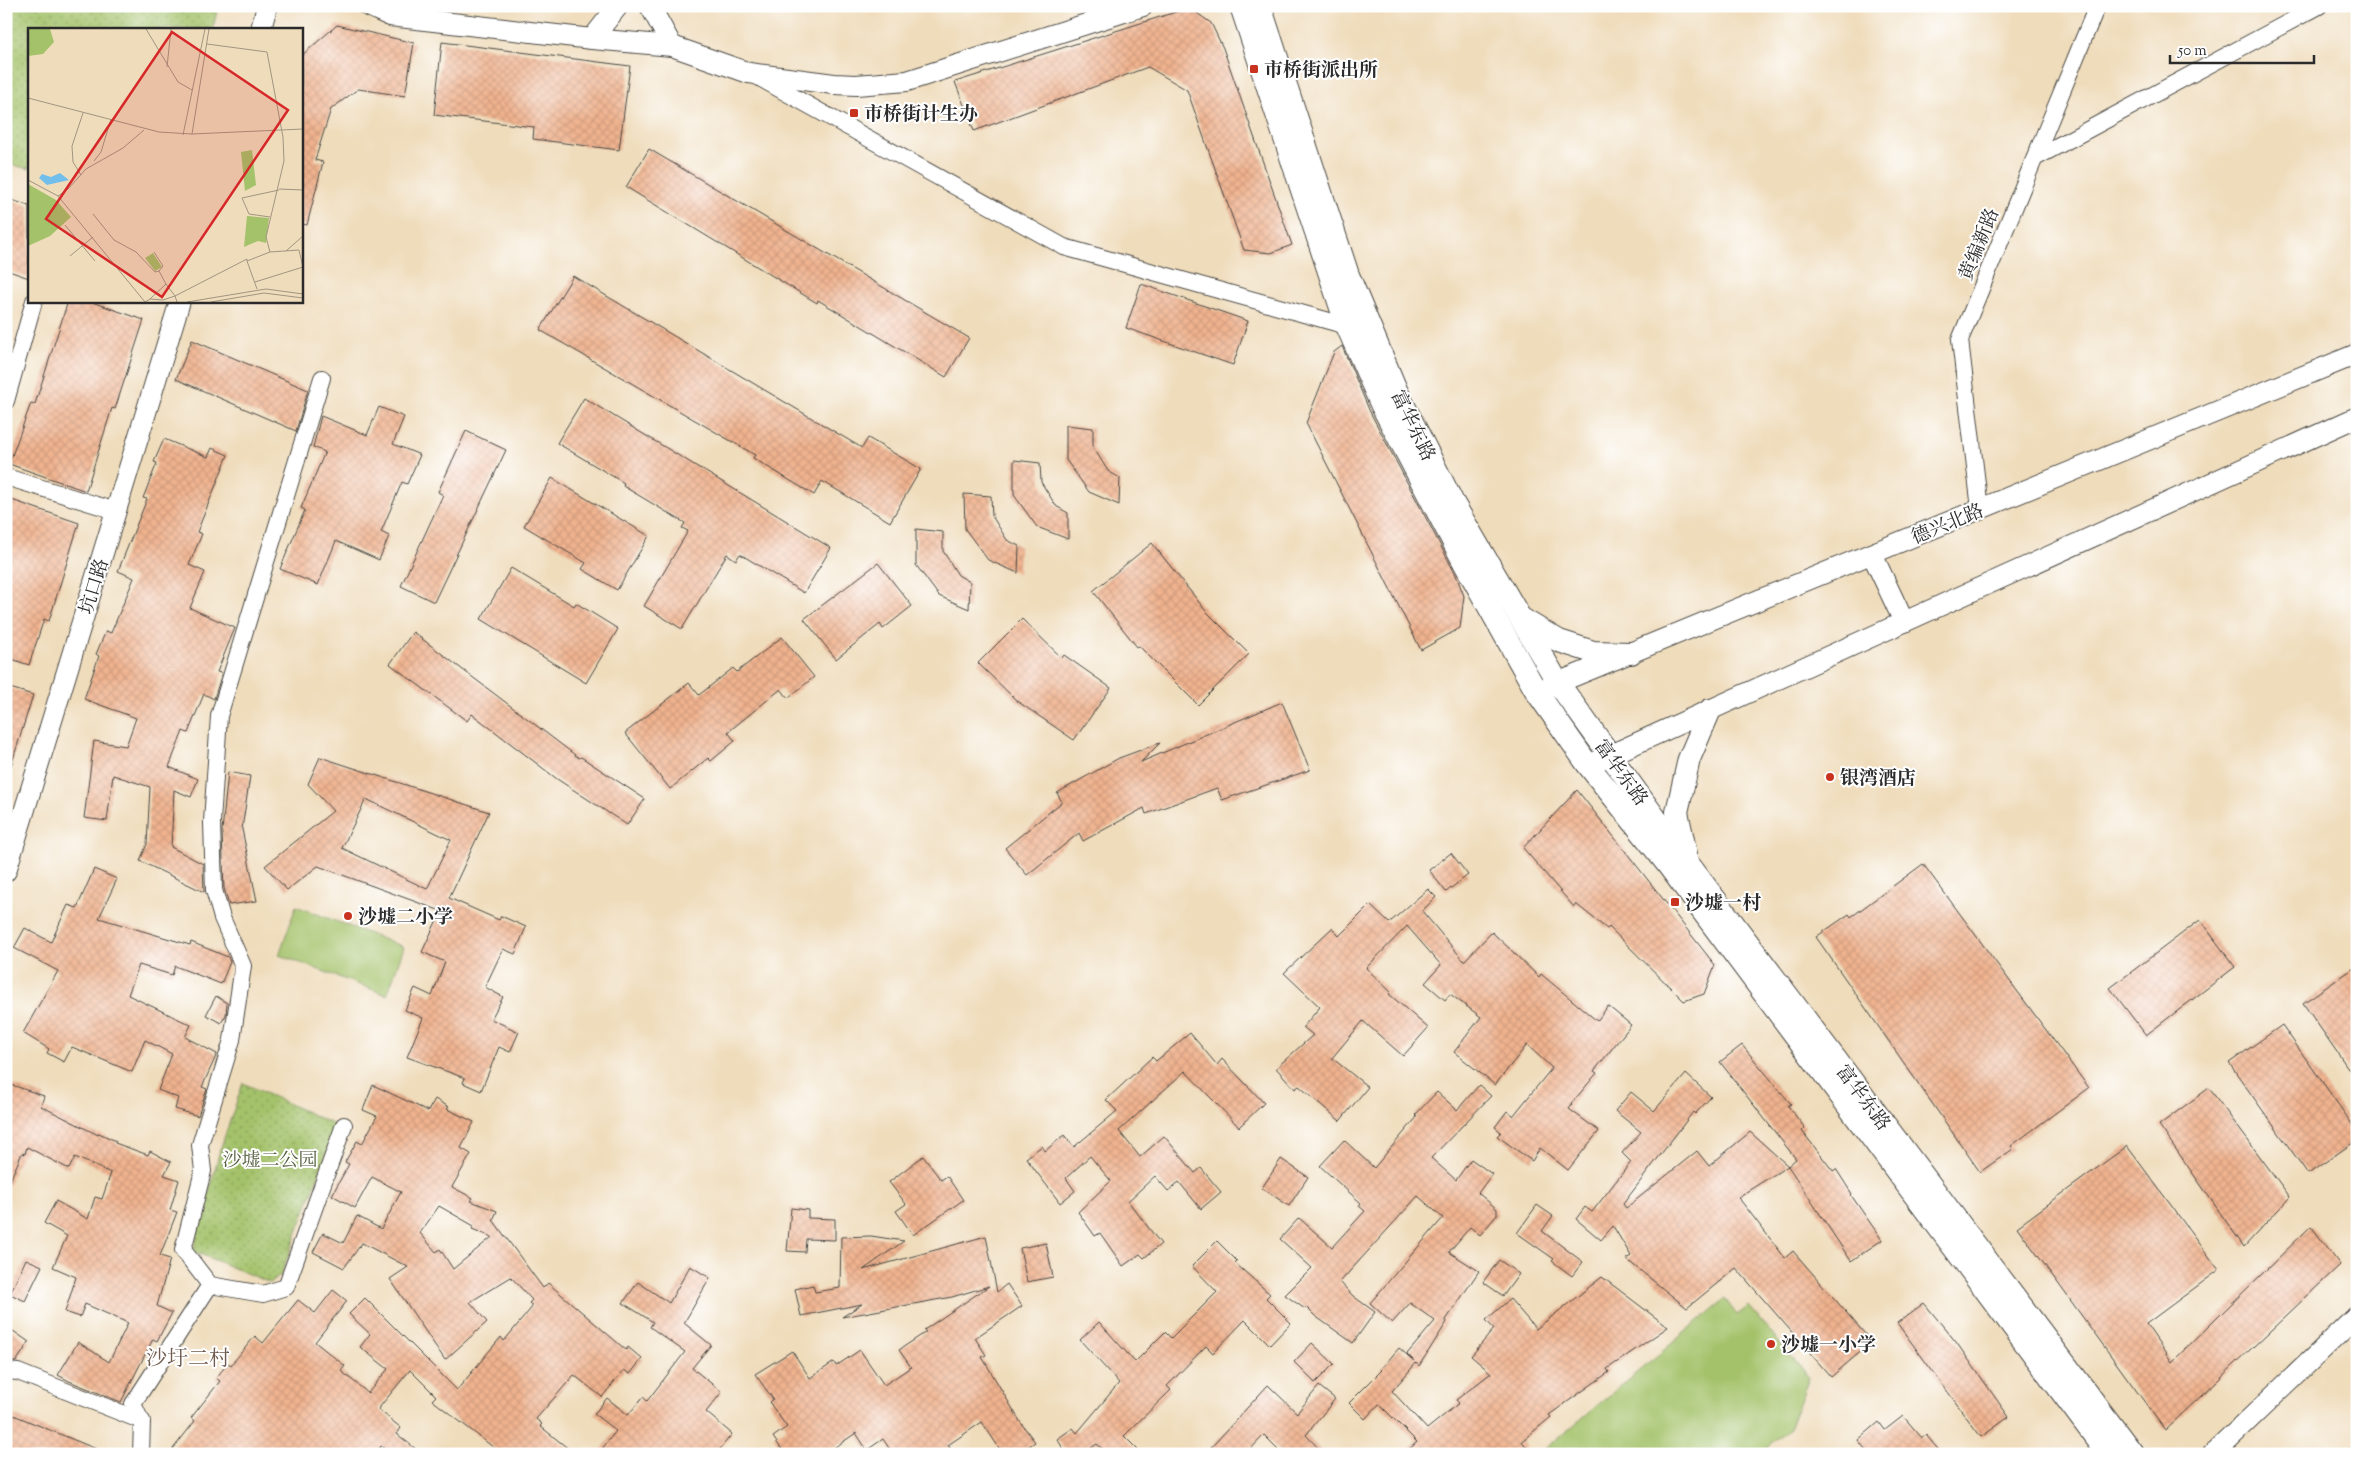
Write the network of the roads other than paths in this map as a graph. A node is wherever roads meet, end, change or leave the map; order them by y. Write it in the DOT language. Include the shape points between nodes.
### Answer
graph roads {
  1 [pos="267,6"];
  2 [pos="368,6"];
  3 [pos="618,6"];
  4 [pos="650,6"];
  5 [pos="1144,6"];
  6 [pos="1241,6"];
  7 [pos="1260,6"];
  8 [pos="2097,6"];
  9 [pos="2319,6"];
  10 [pos="261,28"];
  11 [pos="592,39"];
  12 [pos="672,46"];
  13 [pos="749,73"];
  14 [pos="2035,158"];
  15 [pos="34,302"];
  16 [pos="180,302"];
  17 [pos="1347,326"];
  18 [pos="2357,354"];
  19 [pos="322,378"];
  20 [pos="6,401"];
  21 [pos="2357,417"];
  22 [pos="6,477"];
  23 [pos="1980,509"];
  24 [pos="116,510"];
  25 [pos="1872,554"];
  26 [pos="1520,618"];
  27 [pos="1904,622"];
  28 [pos="1630,653"];
  29 [pos="1558,683"];
  30 [pos="1536,691"];
  31 [pos="1710,710"];
  32 [pos="1610,755"];
  33 [pos="1588,765"];
  34 [pos="1687,862"];
  35 [pos="6,871"];
  36 [pos="344,1125"];
  37 [pos="210,1285"];
  38 [pos="2357,1316"];
  39 [pos="6,1371"];
  40 [pos="141,1421"];
  41 [pos="140,1454"];
  42 [pos="2108,1454"];
  43 [pos="2133,1454"];
  44 [pos="2213,1454"];
  1 -- 10 [label="street"];
  2 -- 11 [label="street" via="390,16"];
  3 -- 11 [label="street"];
  4 -- 12 [label="street"];
  5 -- 13 [label="street" via="907,81 878,85 834,84"];
  6 -- 17 [label="main road, 富华东路"];
  7 -- 26 [label="main road, 富华东路" via="1348,274 1397,392 1452,502"];
  8 -- 14 [label="street, 黄编新路"];
  9 -- 14 [label="street"];
  11 -- 12 [label="street"];
  12 -- 13 [label="street"];
  13 -- 17 [label="street" via="1064,247"];
  14 -- 23 [label="street, 黄编新路" via="1960,340"];
  15 -- 20 [label="street"];
  16 -- 24 [label="street, 坑口路"];
  17 -- 30 [label="main road, 富华东路" via="1382,406"];
  18 -- 23 [label="street, 德兴北路"];
  19 -- 37 [label="street" via="220,716 212,822 214,890 222,918 243,966 232,1040 200,1145 202,1171 183,1250"];
  21 -- 27 [label="street"];
  22 -- 24 [label="street"];
  23 -- 25 [label="street, 德兴北路"];
  24 -- 35 [label="street, 坑口路"];
  25 -- 27 [label="street"];
  25 -- 28 [label="street, 德兴北路"];
  26 -- 28 [label="main road" via="1559,641 1593,652"];
  26 -- 29 [label="main road, 富华东路"];
  27 -- 31 [label="street"];
  28 -- 29 [label="street, 德兴北路"];
  29 -- 30 [label="street, 德兴北路"];
  29 -- 32 [label="main road, 富华东路"];
  30 -- 33 [label="main road, 富华东路"];
  31 -- 32 [label="street"];
  31 -- 34 [label="main road" via="1689,759 1677,812"];
  32 -- 33 [label="street"];
  32 -- 34 [label="main road, 富华东路"];
  33 -- 42 [label="main road, 富华东路" via="1668,865"];
  34 -- 43 [label="main road, 富华东路"];
  36 -- 37 [label="street" via="286,1287 263,1294"];
  37 -- 40 [label="street" via="133,1404"];
  38 -- 44 [label="street"];
  39 -- 40 [label="street" via="18,1372"];
  40 -- 41 [label="street"];
}
